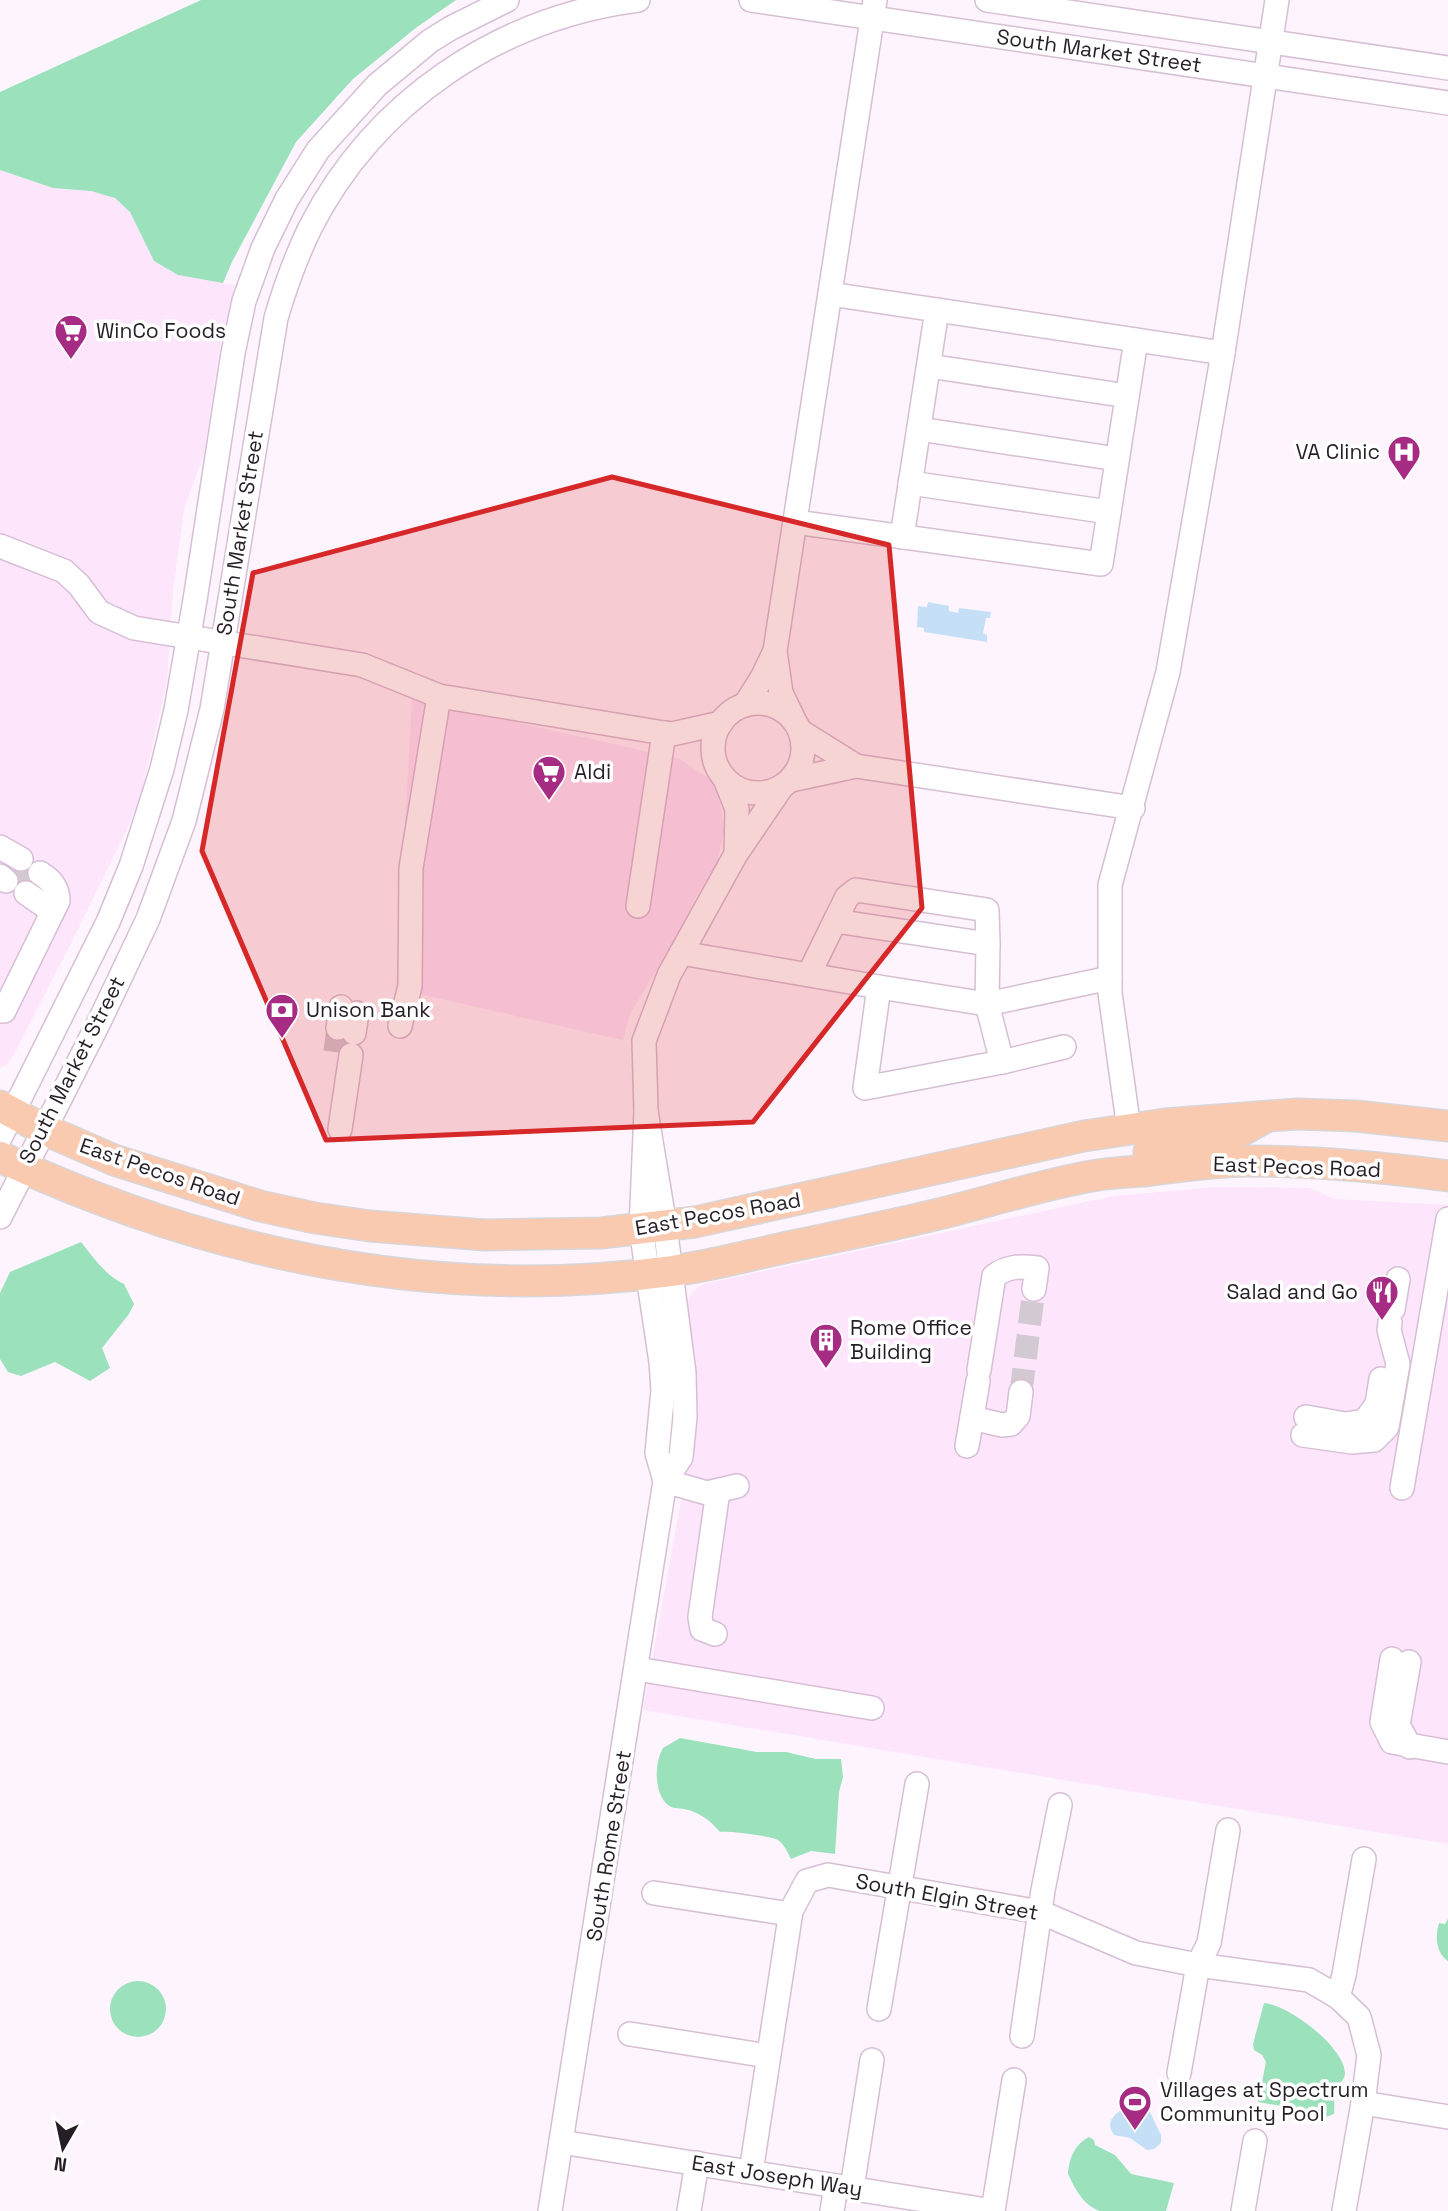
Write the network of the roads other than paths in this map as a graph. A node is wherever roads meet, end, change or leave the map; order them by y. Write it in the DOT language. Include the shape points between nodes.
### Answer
graph roads {
  1 [pos="507,0"];
  2 [pos="638,0"];
  3 [pos="751,0"];
  4 [pos="987,0"];
  5 [pos="1277,0"];
  6 [pos="873,9"];
  7 [pos="1271,42"];
  8 [pos="1448,68"];
  9 [pos="1266,76"];
  10 [pos="1448,103"];
  11 [pos="830,294"];
  12 [pos="937,310"];
  13 [pos="1136,340"];
  14 [pos="1223,353"];
  15 [pos="929,366"];
  16 [pos="1127,396"];
  17 [pos="919,429"];
  18 [pos="1117,459"];
  19 [pos="910,483"];
  20 [pos="1109,512"];
  21 [pos="795,522"];
  22 [pos="902,537"];
  23 [pos="0,546"];
  24 [pos="189,636"];
  25 [pos="223,642"];
  26 [pos="775,651"];
  27 [pos="439,696"];
  28 [pos="745,705"];
  29 [pos="721,723"];
  30 [pos="797,726"];
  31 [pos="668,734"];
  32 [pos="856,766"];
  33 [pos="721,773"];
  34 [pos="786,784"];
  35 [pos="1133,808"];
  36 [pos="0,847"];
  37 [pos="736,854"];
  38 [pos="8,869"];
  39 [pos="33,883"];
  40 [pos="638,906"];
  41 [pos="835,921"];
  42 [pos="988,944"];
  43 [pos="681,953"];
  44 [pos="809,974"];
  45 [pos="1110,978"];
  46 [pos="879,987"];
  47 [pos="987,1004"];
  48 [pos="0,1011"];
  49 [pos="400,1026"];
  50 [pos="346,1031"];
  51 [pos="1065,1047"];
  52 [pos="1002,1062"];
  53 [pos="1268,1115"];
  54 [pos="4,1119"];
  55 [pos="1448,1126"];
  56 [pos="332,1128"];
  57 [pos="43,1129"];
  58 [pos="1129,1129"];
  59 [pos="12,1163"];
  60 [pos="1148,1170"];
  61 [pos="1448,1176"];
  62 [pos="0,1217"];
  63 [pos="1448,1219"];
  64 [pos="653,1228"];
  65 [pos="659,1272"];
  66 [pos="1398,1279"];
  67 [pos="1034,1289"];
  68 [pos="1021,1392"];
  69 [pos="972,1418"];
  70 [pos="1305,1426"];
  71 [pos="967,1446"];
  72 [pos="665,1481"];
  73 [pos="1402,1488"];
  74 [pos="715,1634"];
  75 [pos="1401,1660"];
  76 [pos="636,1669"];
  77 [pos="872,1708"];
  78 [pos="1448,1752"];
  79 [pos="917,1784"];
  80 [pos="1060,1805"];
  81 [pos="1228,1830"];
  82 [pos="1364,1859"];
  83 [pos="900,1887"];
  84 [pos="654,1893"];
  85 [pos="1040,1912"];
  86 [pos="790,1914"];
  87 [pos="1198,1965"];
  88 [pos="1338,1997"];
  89 [pos="879,2008"];
  90 [pos="630,2034"];
  91 [pos="1022,2036"];
  92 [pos="768,2056"];
  93 [pos="872,2060"];
  94 [pos="1179,2073"];
  95 [pos="1014,2080"];
  96 [pos="1363,2103"];
  97 [pos="1448,2117"];
  98 [pos="1255,2141"];
  99 [pos="561,2142"];
  100 [pos="697,2164"];
  101 [pos="751,2172"];
  102 [pos="844,2187"];
  103 [pos="984,2210"];
  104 [pos="550,2211"];
  105 [pos="689,2211"];
  106 [pos="832,2211"];
  107 [pos="1243,2211"];
  108 [pos="1344,2211"];
  1 -- 24 [label="street, South Market Street" via="430,41 346,116 318,150 262,248 233,353"];
  2 -- 25 [label="street, South Market Street" via="532,26 482,50 388,121 332,191 289,275 276,318"];
  3 -- 6 [label="street, South Market Street"];
  4 -- 7 [label="street, South Market Street"];
  5 -- 7 [label="street"];
  6 -- 9 [label="street, South Market Street"];
  6 -- 11 [label="street"];
  7 -- 8 [label="street, South Market Street"];
  7 -- 9 [label="street"];
  9 -- 10 [label="street, South Market Street"];
  9 -- 14 [label="street"];
  11 -- 12 [label="street"];
  11 -- 21 [label="street"];
  12 -- 13 [label="street"];
  12 -- 15 [label="street"];
  13 -- 14 [label="street"];
  13 -- 16 [label="street"];
  14 -- 35 [label="street" via="1168,672"];
  15 -- 16 [label="street"];
  15 -- 17 [label="street"];
  16 -- 18 [label="street"];
  17 -- 18 [label="street"];
  17 -- 19 [label="street"];
  18 -- 20 [label="street"];
  19 -- 20 [label="street"];
  19 -- 22 [label="street"];
  20 -- 22 [label="street" via="1101,564"];
  21 -- 22 [label="street"];
  21 -- 26 [label="street"];
  23 -- 24 [label="street" via="64,570 99,612 134,628"];
  24 -- 25 [label="street"];
  24 -- 54 [label="street, South Market Street" via="162,769 131,866 108,922"];
  25 -- 27 [label="street" via="362,665"];
  25 -- 57 [label="street, South Market Street" via="200,764 148,919"];
  26 -- 28 [label="street"];
  26 -- 30 [label="street" via="780,693"];
  27 -- 31 [label="street"];
  27 -- 49 [label="street" via="411,868 410,986"];
  28 -- 29 [label="street"];
  28 -- 30 [label="street" via="772,705"];
  29 -- 31 [label="street"];
  29 -- 33 [label="street" via="713,752"];
  30 -- 32 [label="street"];
  30 -- 34 [label="street" via="803,757"];
  31 -- 33 [label="street"];
  31 -- 40 [label="street"];
  32 -- 34 [label="street"];
  32 -- 35 [label="street"];
  33 -- 34 [label="street" via="737,788 751,793 767,793"];
  33 -- 37 [label="street" via="737,809"];
  34 -- 37 [label="street, South Rome Street"];
  35 -- 45 [label="street" via="1110,886"];
  36 -- 38 [label="street"];
  37 -- 43 [label="street, South Rome Street"];
  39 -- 48 [label="street" via="55,906 4,1011"];
  41 -- 42 [label="street"];
  41 -- 42 [label="street" via="846,897 856,890 987,911"];
  41 -- 44 [label="street"];
  42 -- 47 [label="street"];
  43 -- 44 [label="street"];
  43 -- 64 [label="street, South Rome Street" via="664,984 644,1041"];
  44 -- 46 [label="street"];
  45 -- 47 [label="street"];
  45 -- 58 [label="street"];
  46 -- 47 [label="street"];
  46 -- 52 [label="street" via="865,1088"];
  47 -- 52 [label="street"];
  50 -- 56 [label="street"];
  51 -- 52 [label="street"];
  53 -- 55 [label="main road, East Pecos Road" via="1340,1114"];
  53 -- 58 [label="main road, East Pecos Road"];
  53 -- 60 [label="main road" via="1222,1142 1154,1147 1149,1152"];
  54 -- 57 [label="main road, East Pecos Road"];
  57 -- 59 [label="street, South Market Street"];
  57 -- 64 [label="main road, East Pecos Road" via="170,1179 315,1218 485,1235"];
  58 -- 64 [label="main road, East Pecos Road"];
  59 -- 62 [label="street, South Market Street"];
  59 -- 65 [label="main road, East Pecos Road" via="182,1230 341,1267 499,1282"];
  60 -- 61 [label="main road, East Pecos Road" via="1246,1161"];
  60 -- 65 [label="main road, East Pecos Road" via="1046,1185 950,1211"];
  63 -- 73 [label="street"];
  64 -- 65 [label="street, South Rome Street"];
  65 -- 72 [label="street, South Rome Street" via="657,1326 663,1390 657,1453"];
  66 -- 70 [label="street" via="1391,1321 1398,1364 1387,1427 1374,1440 1352,1442"];
  67 -- 69 [label="street" via="1037,1268 1004,1269 994,1276"];
  68 -- 69 [label="street" via="1018,1416 1011,1424"];
  69 -- 71 [label="street"];
  72 -- 74 [label="street" via="707,1493 728,1488 700,1617 702,1629"];
  72 -- 76 [label="street, South Rome Street"];
  75 -- 78 [label="street" via="1398,1725 1410,1746"];
  76 -- 77 [label="street"];
  76 -- 99 [label="street, South Rome Street"];
  79 -- 83 [label="street"];
  80 -- 85 [label="street"];
  81 -- 87 [label="street" via="1209,1943"];
  82 -- 88 [label="street"];
  83 -- 85 [label="street, South Elgin Street"];
  83 -- 86 [label="street, South Elgin Street" via="828,1875 807,1881"];
  83 -- 89 [label="street"];
  84 -- 86 [label="street"];
  85 -- 87 [label="street, South Elgin Street" via="1136,1953"];
  85 -- 91 [label="street"];
  86 -- 92 [label="street"];
  87 -- 88 [label="street, South Elgin Street" via="1309,1980"];
  87 -- 94 [label="street"];
  88 -- 96 [label="street, South Elgin Street" via="1359,2017 1369,2055"];
  90 -- 92 [label="street"];
  92 -- 101 [label="street"];
  93 -- 102 [label="street"];
  95 -- 103 [label="street"];
  96 -- 97 [label="street"];
  96 -- 108 [label="street"];
  98 -- 107 [label="street"];
  99 -- 100 [label="street, East Joseph Way"];
  99 -- 104 [label="street, South Rome Street"];
  100 -- 101 [label="street, East Joseph Way"];
  100 -- 105 [label="street"];
  101 -- 102 [label="street, East Joseph Way"];
  102 -- 103 [label="street, East Joseph Way"];
  102 -- 106 [label="street"];
}
